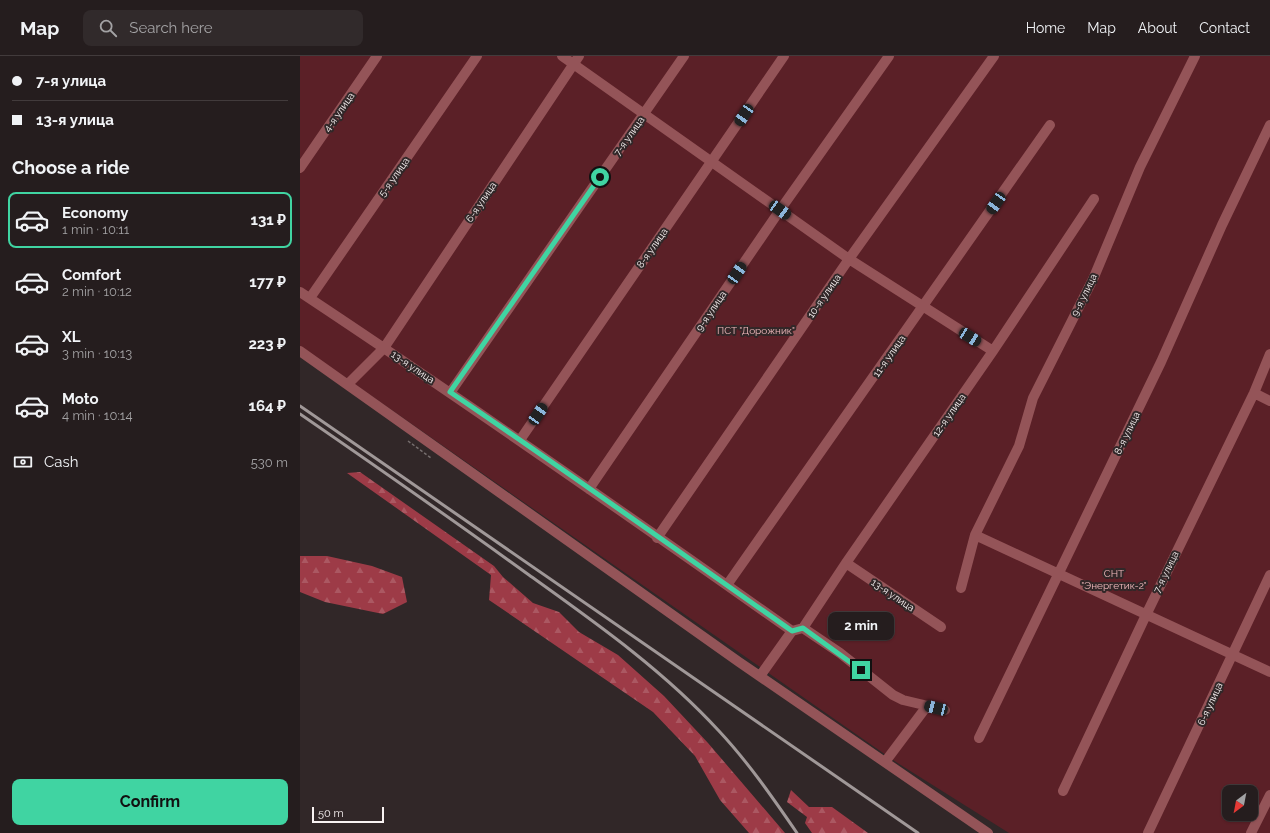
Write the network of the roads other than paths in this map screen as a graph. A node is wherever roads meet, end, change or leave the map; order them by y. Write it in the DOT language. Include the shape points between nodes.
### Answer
graph roads {
  1 [pos="377,56"];
  2 [pos="477,56"];
  3 [pos="562,56"];
  4 [pos="684,56"];
  5 [pos="784,56"];
  6 [pos="889,56"];
  7 [pos="994,56"];
  8 [pos="1195,56"];
  9 [pos="576,60"];
  10 [pos="644,114"];
  11 [pos="1050,125"];
  12 [pos="1270,125"];
  13 [pos="711,162"];
  14 [pos="300,168"];
  15 [pos="1094,200"];
  16 [pos="780,210"];
  17 [pos="849,259"];
  18 [pos="300,292"];
  19 [pos="310,298"];
  20 [pos="923,307"];
  21 [pos="384,348"];
  22 [pos="300,351"];
  23 [pos="993,351"];
  24 [pos="1270,354"];
  25 [pos="348,384"];
  26 [pos="450,392"];
  27 [pos="1254,393"];
  28 [pos="1270,401"];
  29 [pos="520,440"];
  30 [pos="590,489"];
  31 [pos="975,535"];
  32 [pos="657,538"];
  33 [pos="846,563"];
  34 [pos="1059,575"];
  35 [pos="1270,575"];
  36 [pos="727,585"];
  37 [pos="961,588"];
  38 [pos="1146,615"];
  39 [pos="941,627"];
  40 [pos="803,628"];
  41 [pos="792,631"];
  42 [pos="1233,655"];
  43 [pos="1270,672"];
  44 [pos="760,676"];
  45 [pos="927,706"];
  46 [pos="945,710"];
  47 [pos="979,738"];
  48 [pos="885,762"];
  49 [pos="1064,791"];
  50 [pos="1270,795"];
  51 [pos="988,833"];
  52 [pos="1148,833"];
  53 [pos="1251,833"];
  1 -- 14 [label="street, 4-я улица"];
  2 -- 19 [label="street, 5-я улица"];
  3 -- 9 [label="street"];
  4 -- 10 [label="street, 7-я улица"];
  5 -- 13 [label="street, 8-я улица"];
  6 -- 16 [label="street, 9-я улица"];
  7 -- 17 [label="street, 10-я улица"];
  8 -- 31 [label="street, 9-я улица" via="1140,167 1094,277 1033,398 1019,446"];
  9 -- 10 [label="street"];
  9 -- 21 [label="street, 6-я улица"];
  10 -- 13 [label="street"];
  10 -- 26 [label="street, 7-я улица"];
  11 -- 20 [label="street, 11-я улица"];
  12 -- 34 [label="street, 8-я улица"];
  13 -- 16 [label="street"];
  13 -- 29 [label="street, 8-я улица"];
  15 -- 23 [label="street, 12-я улица"];
  16 -- 17 [label="street"];
  16 -- 30 [label="street, 9-я улица"];
  17 -- 20 [label="street"];
  17 -- 32 [label="street, 10-я улица"];
  18 -- 19 [label="street, 13-я улица"];
  19 -- 21 [label="street, 13-я улица"];
  20 -- 23 [label="street"];
  20 -- 36 [label="street, 11-я улица"];
  21 -- 25 [label="street, 6-я улица"];
  21 -- 26 [label="street, 13-я улица"];
  22 -- 25 [label="street"];
  23 -- 33 [label="street, 12-я улица"];
  24 -- 27 [label="street, 7-я улица"];
  25 -- 44 [label="street" via="453,461"];
  26 -- 29 [label="street, 13-я улица"];
  27 -- 28 [label="street"];
  27 -- 38 [label="street, 7-я улица"];
  29 -- 30 [label="street, 13-я улица"];
  30 -- 32 [label="street, 13-я улица"];
  31 -- 34 [label="street"];
  31 -- 37 [label="street, 9-я улица"];
  32 -- 36 [label="street, 13-я улица"];
  33 -- 39 [label="street, 13-я улица"];
  33 -- 40 [label="street, 12-я улица"];
  34 -- 38 [label="street"];
  34 -- 47 [label="street, 8-я улица"];
  35 -- 42 [label="street, 6-я улица"];
  36 -- 41 [label="street, 13-я улица"];
  38 -- 42 [label="street"];
  38 -- 49 [label="street, 7-я улица"];
  40 -- 41 [label="street"];
  40 -- 45 [label="street" via="893,695"];
  41 -- 44 [label="street"];
  42 -- 43 [label="street"];
  42 -- 52 [label="street, 6-я улица"];
  44 -- 48 [label="street"];
  45 -- 46 [label="street"];
  45 -- 48 [label="street"];
  48 -- 51 [label="street"];
  50 -- 53 [label="street"];
}
